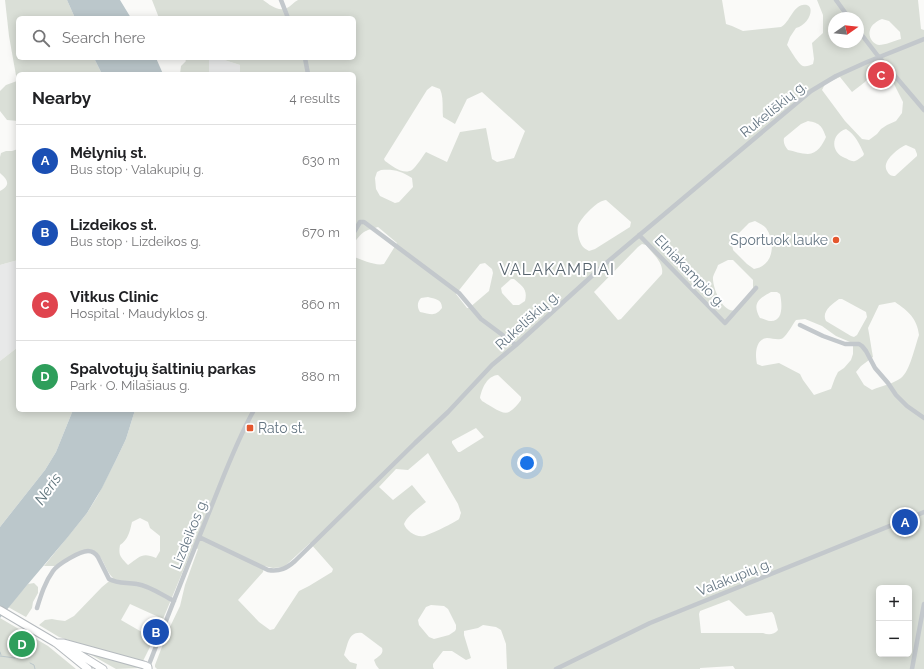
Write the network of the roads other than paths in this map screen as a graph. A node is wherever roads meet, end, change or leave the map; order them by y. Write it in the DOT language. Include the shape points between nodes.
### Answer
graph roads {
  1 [pos="281,0"];
  2 [pos="836,0"];
  3 [pos="845,12"];
  4 [pos="287,16"];
  5 [pos="864,38"];
  6 [pos="924,39"];
  7 [pos="878,56"];
  8 [pos="305,60"];
  9 [pos="308,72"];
  10 [pos="924,110"];
  11 [pos="356,228"];
  12 [pos="639,234"];
  13 [pos="756,288"];
  14 [pos="800,325"];
  15 [pos="516,345"];
  16 [pos="253,412"];
  17 [pos="924,418"];
  18 [pos="924,512"];
  19 [pos="199,537"];
  20 [pos="174,601"];
  21 [pos="924,604"];
  22 [pos="37,608"];
  23 [pos="0,610"];
  24 [pos="56,643"];
  25 [pos="149,668"];
  26 [pos="88,669"];
  27 [pos="104,669"];
  28 [pos="556,669"];
  29 [pos="912,669"];
  1 -- 4 [label="street"];
  2 -- 3 [label="street"];
  5 -- 7 [label="street"];
  6 -- 7 [label="street, Rukeliškių g."];
  7 -- 10 [label="street"];
  7 -- 12 [label="street, Rukeliškių g." via="811,91"];
  8 -- 9 [label="street"];
  11 -- 15 [label="street" via="360,222 364,222 459,293 481,319"];
  12 -- 13 [label="street, Elniakampio g." via="725,323"];
  12 -- 15 [label="street, Rukeliškių g."];
  14 -- 17 [label="street" via="845,344 862,346 896,395"];
  15 -- 19 [label="street, Rukeliškių g." via="492,365 448,412 285,569 268,570"];
  16 -- 19 [label="street, Lizdeikos g."];
  18 -- 28 [label="street, Valakupių g." via="650,623"];
  19 -- 20 [label="street, Lizdeikos g."];
  20 -- 22 [label="street" via="148,587 109,579 98,556 89,550 54,568 45,584"];
  20 -- 25 [label="street, Lizdeikos g."];
  21 -- 29 [label="street"];
  23 -- 24 [label="main road"];
  24 -- 25 [label="main road"];
  24 -- 26 [label="main road"];
  24 -- 27 [label="main road" via="67,646"];
}
